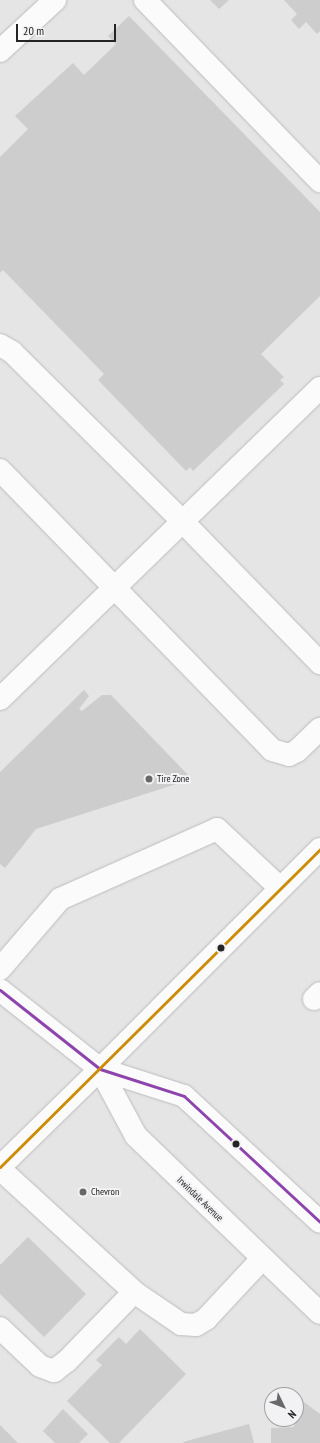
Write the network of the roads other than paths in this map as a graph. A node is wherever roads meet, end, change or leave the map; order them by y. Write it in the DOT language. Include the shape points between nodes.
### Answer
graph roads {
  1 [pos="55,0"];
  2 [pos="146,0"];
  3 [pos="0,51"];
  4 [pos="320,181"];
  5 [pos="0,345"];
  6 [pos="320,388"];
  7 [pos="0,470"];
  8 [pos="183,522"];
  9 [pos="116,587"];
  10 [pos="320,663"];
  11 [pos="0,699"];
  12 [pos="320,729"];
  13 [pos="320,849"];
  14 [pos="280,888"];
  15 [pos="0,969"];
  16 [pos="0,990"];
  17 [pos="100,1069"];
  18 [pos="0,1168"];
  19 [pos="320,1222"];
  20 [pos="262,1259"];
  21 [pos="134,1292"];
  22 [pos="320,1313"];
  23 [pos="0,1328"];
  1 -- 3 [label="main road"];
  2 -- 4 [label="main road"];
  5 -- 8 [label="main road" via="12,352"];
  6 -- 8 [label="main road"];
  7 -- 9 [label="main road"];
  8 -- 9 [label="main road"];
  8 -- 10 [label="main road"];
  9 -- 11 [label="main road"];
  9 -- 12 [label="main road" via="272,750 289,755 297,751"];
  13 -- 14 [label="main road"];
  14 -- 15 [label="main road" via="217,829 60,899"];
  14 -- 17 [label="main road"];
  16 -- 17 [label="main road, Irwindale Avenue"];
  17 -- 18 [label="main road"];
  17 -- 19 [label="main road, Irwindale Avenue" via="184,1096"];
  17 -- 20 [label="main road, Irwindale Avenue" via="136,1136"];
  18 -- 21 [label="main road"];
  20 -- 21 [label="main road" via="206,1319 196,1325 180,1324"];
  20 -- 22 [label="main road, Irwindale Avenue"];
  21 -- 23 [label="main road" via="67,1361 54,1371 40,1366"];
}
